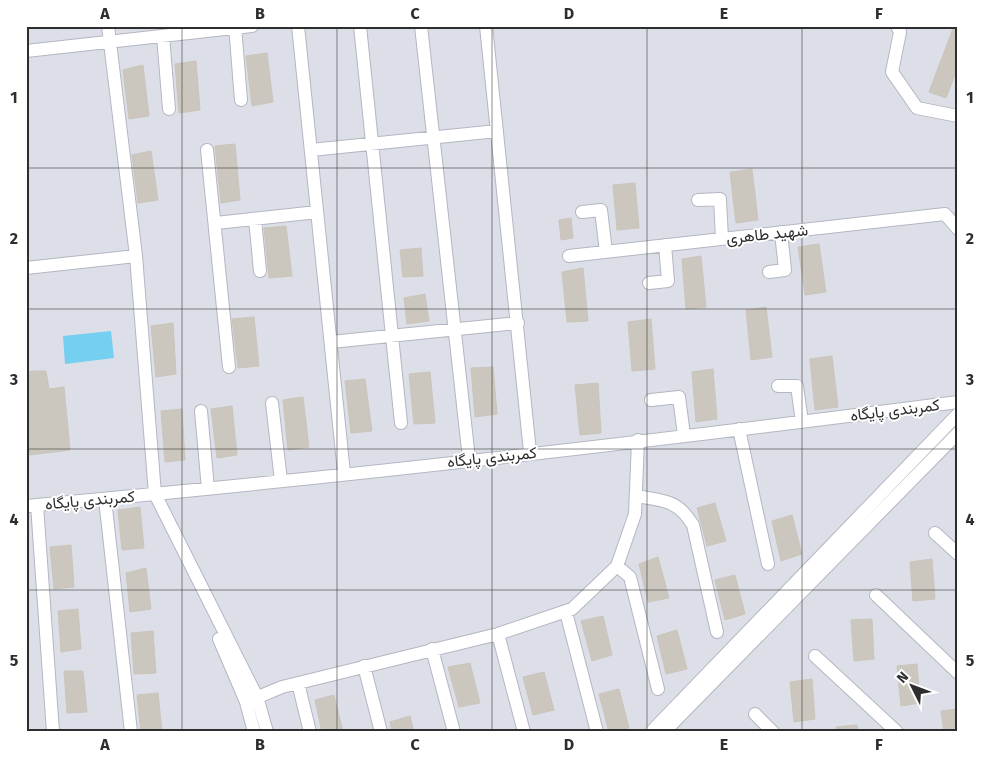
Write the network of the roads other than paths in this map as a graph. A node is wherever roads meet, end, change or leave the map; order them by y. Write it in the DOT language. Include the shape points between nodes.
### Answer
graph roads {
  1 [pos="108,26"];
  2 [pos="252,26"];
  3 [pos="298,26"];
  4 [pos="360,26"];
  5 [pos="421,26"];
  6 [pos="486,26"];
  7 [pos="235,27"];
  8 [pos="902,28"];
  9 [pos="163,36"];
  10 [pos="110,42"];
  11 [pos="26,50"];
  12 [pos="242,100"];
  13 [pos="169,109"];
  14 [pos="958,116"];
  15 [pos="496,131"];
  16 [pos="432,138"];
  17 [pos="372,144"];
  18 [pos="206,150"];
  19 [pos="311,150"];
  20 [pos="698,200"];
  21 [pos="318,212"];
  22 [pos="582,212"];
  23 [pos="255,219"];
  24 [pos="216,223"];
  25 [pos="958,229"];
  26 [pos="781,232"];
  27 [pos="722,239"];
  28 [pos="665,245"];
  29 [pos="606,252"];
  30 [pos="136,256"];
  31 [pos="569,256"];
  32 [pos="26,268"];
  33 [pos="260,272"];
  34 [pos="769,272"];
  35 [pos="649,283"];
  36 [pos="518,323"];
  37 [pos="454,329"];
  38 [pos="393,336"];
  39 [pos="330,342"];
  40 [pos="229,367"];
  41 [pos="778,386"];
  42 [pos="651,400"];
  43 [pos="958,402"];
  44 [pos="272,403"];
  45 [pos="201,411"];
  46 [pos="958,414"];
  47 [pos="802,422"];
  48 [pos="401,423"];
  49 [pos="739,429"];
  50 [pos="958,433"];
  51 [pos="684,435"];
  52 [pos="638,440"];
  53 [pos="530,452"];
  54 [pos="469,459"];
  55 [pos="344,474"];
  56 [pos="281,480"];
  57 [pos="208,489"];
  58 [pos="153,494"];
  59 [pos="636,496"];
  60 [pos="105,499"];
  61 [pos="32,505"];
  62 [pos="874,509"];
  63 [pos="935,533"];
  64 [pos="958,554"];
  65 [pos="768,564"];
  66 [pos="617,566"];
  67 [pos="876,595"];
  68 [pos="566,612"];
  69 [pos="717,632"];
  70 [pos="498,634"];
  71 [pos="432,649"];
  72 [pos="815,656"];
  73 [pos="364,666"];
  74 [pos="958,673"];
  75 [pos="298,683"];
  76 [pos="658,689"];
  77 [pos="252,700"];
  78 [pos="755,714"];
  79 [pos="53,732"];
  80 [pos="131,732"];
  81 [pos="254,732"];
  82 [pos="267,732"];
  83 [pos="310,732"];
  84 [pos="381,732"];
  85 [pos="454,732"];
  86 [pos="524,732"];
  87 [pos="597,732"];
  88 [pos="650,732"];
  89 [pos="664,732"];
  90 [pos="773,732"];
  91 [pos="897,732"];
  1 -- 10 [label="street"];
  2 -- 7 [label="street"];
  3 -- 19 [label="street"];
  4 -- 17 [label="street"];
  5 -- 16 [label="street"];
  6 -- 15 [label="street"];
  7 -- 9 [label="street"];
  7 -- 12 [label="street"];
  8 -- 14 [label="street" via="892,72 917,108"];
  9 -- 10 [label="street"];
  9 -- 13 [label="street"];
  10 -- 11 [label="street"];
  10 -- 30 [label="street"];
  15 -- 16 [label="street"];
  15 -- 36 [label="street"];
  16 -- 17 [label="street"];
  16 -- 37 [label="street"];
  17 -- 19 [label="street"];
  17 -- 38 [label="street"];
  18 -- 24 [label="street"];
  19 -- 21 [label="street"];
  20 -- 27 [label="street" via="720,199"];
  21 -- 23 [label="street"];
  21 -- 39 [label="street"];
  22 -- 29 [label="street" via="601,210"];
  23 -- 24 [label="street"];
  23 -- 33 [label="street"];
  24 -- 40 [label="street"];
  25 -- 26 [label="street, شهید طاهری" via="944,214"];
  26 -- 27 [label="street, شهید طاهری"];
  26 -- 34 [label="street" via="785,270"];
  27 -- 28 [label="street, شهید طاهری"];
  28 -- 29 [label="street, شهید طاهری"];
  28 -- 35 [label="street" via="668,282"];
  29 -- 31 [label="street, شهید طاهری"];
  30 -- 32 [label="street"];
  30 -- 58 [label="street"];
  36 -- 37 [label="street"];
  36 -- 53 [label="street"];
  37 -- 38 [label="street"];
  37 -- 54 [label="street"];
  38 -- 39 [label="street"];
  38 -- 48 [label="street"];
  39 -- 55 [label="street"];
  41 -- 47 [label="street" via="797,386"];
  42 -- 51 [label="street" via="679,397"];
  43 -- 47 [label="street, کمربندی پایگاه"];
  44 -- 56 [label="street"];
  45 -- 57 [label="street"];
  46 -- 62 [label="street"];
  47 -- 49 [label="street, کمربندی پایگاه"];
  49 -- 51 [label="street, کمربندی پایگاه"];
  49 -- 65 [label="street"];
  50 -- 62 [label="street"];
  51 -- 52 [label="street, کمربندی پایگاه"];
  52 -- 53 [label="street, کمربندی پایگاه"];
  52 -- 59 [label="street"];
  53 -- 54 [label="street, کمربندی پایگاه"];
  54 -- 55 [label="street, کمربندی پایگاه"];
  55 -- 56 [label="street, کمربندی پایگاه"];
  56 -- 57 [label="street, کمربندی پایگاه"];
  57 -- 58 [label="street, کمربندی پایگاه"];
  58 -- 60 [label="street, کمربندی پایگاه"];
  58 -- 77 [label="street"];
  59 -- 66 [label="street" via="635,514"];
  59 -- 69 [label="street" via="668,502 684,510 693,525"];
  60 -- 61 [label="street, کمربندی پایگاه"];
  60 -- 80 [label="street"];
  61 -- 79 [label="street"];
  62 -- 88 [label="street"];
  62 -- 89 [label="street"];
  63 -- 64 [label="street"];
  66 -- 68 [label="street"];
  66 -- 76 [label="street" via="630,577"];
  67 -- 74 [label="street"];
  68 -- 70 [label="street"];
  68 -- 87 [label="street"];
  70 -- 71 [label="street"];
  70 -- 86 [label="street"];
  71 -- 73 [label="street"];
  71 -- 85 [label="street"];
  72 -- 91 [label="street"];
  73 -- 75 [label="street"];
  73 -- 84 [label="street"];
  75 -- 77 [label="street"];
  75 -- 83 [label="street"];
  77 -- 81 [label="street"];
  77 -- 82 [label="street"];
  78 -- 90 [label="street"];
}
